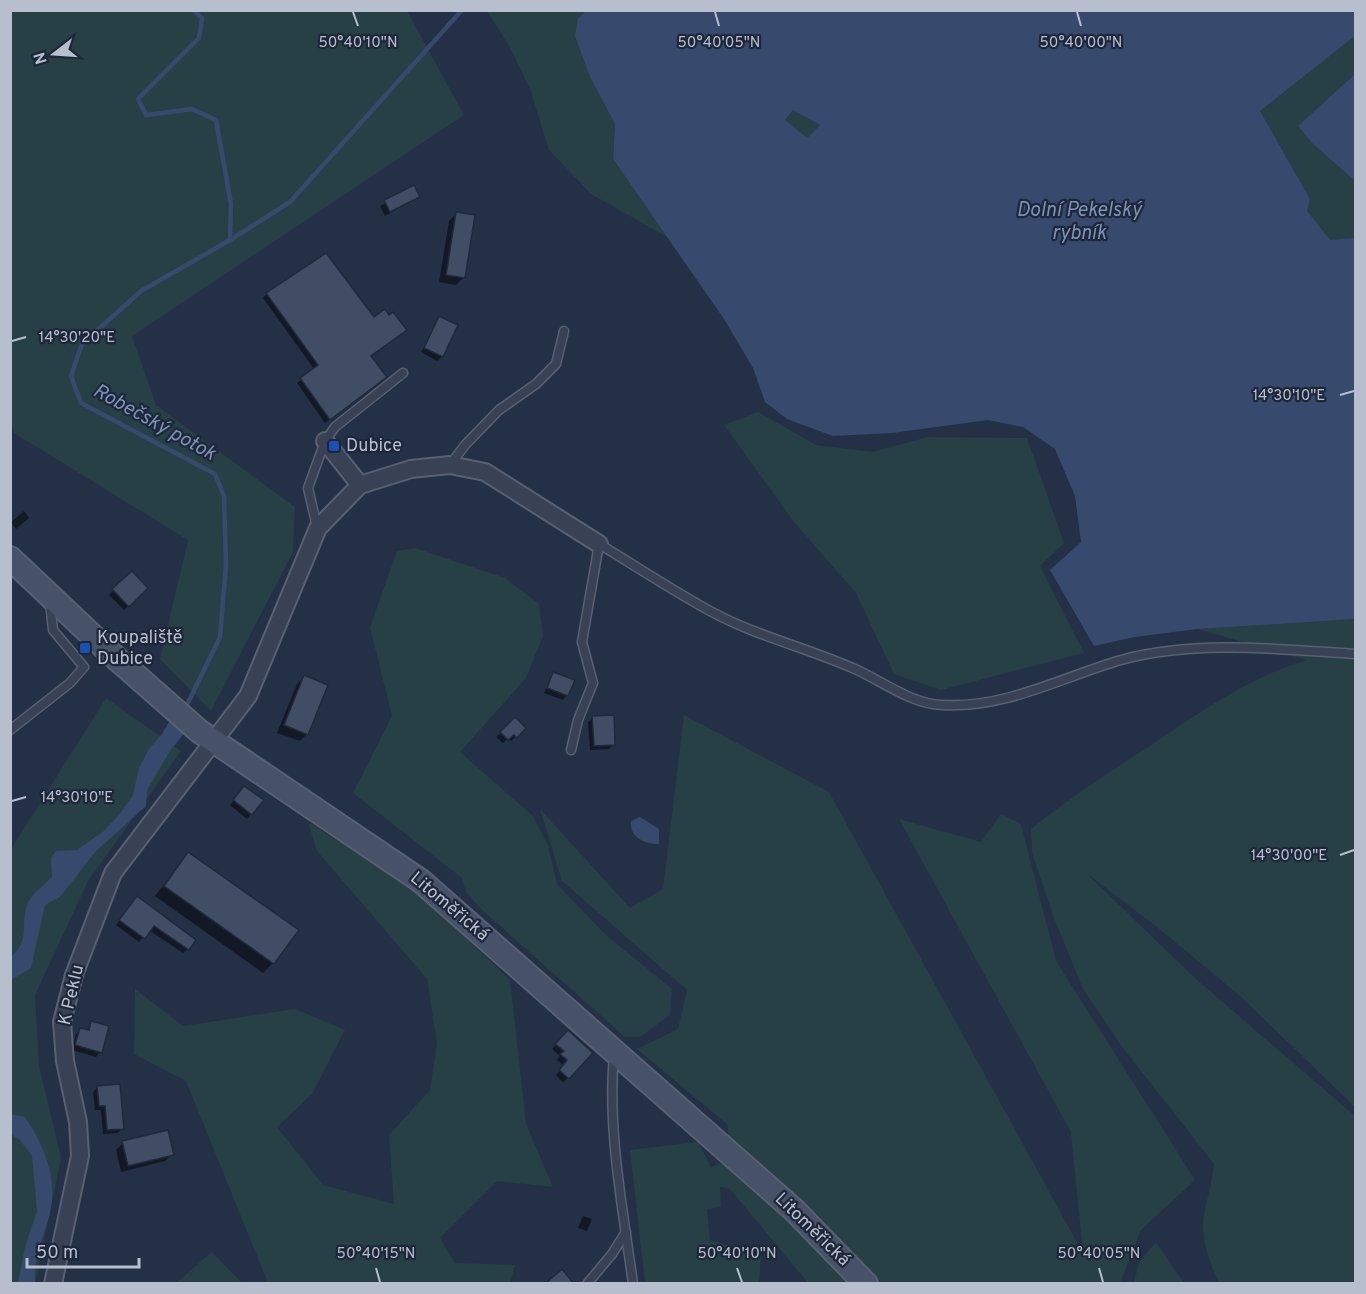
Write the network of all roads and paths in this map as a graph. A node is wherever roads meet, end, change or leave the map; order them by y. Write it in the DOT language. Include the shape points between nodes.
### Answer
graph roads {
  1 [pos="564,331"];
  2 [pos="403,373"];
  3 [pos="325,441"];
  4 [pos="450,465"];
  5 [pos="360,485"];
  6 [pos="318,528"];
  7 [pos="599,544"];
  8 [pos="10,558"];
  9 [pos="48,594"];
  10 [pos="1356,654"];
  11 [pos="10,730"];
  12 [pos="206,736"];
  13 [pos="571,750"];
  14 [pos="615,1052"];
  15 [pos="626,1231"];
  16 [pos="53,1284"];
  17 [pos="587,1284"];
  18 [pos="633,1284"];
  19 [pos="866,1284"];
  1 -- 4 [label="lane" via="556,364 499,411"];
  2 -- 3 [label="lane" via="335,427"];
  3 -- 5 [label="street"];
  3 -- 6 [label="lane" via="308,488"];
  4 -- 5 [label="street" via="411,469"];
  4 -- 7 [label="street" via="485,472"];
  5 -- 6 [label="street"];
  6 -- 12 [label="street, K Peklu" via="248,696"];
  7 -- 10 [label="lane" via="713,612 855,669 910,697 939,705 1009,698 1121,661 1165,652 1224,649"];
  7 -- 13 [label="lane" via="582,642 593,683"];
  8 -- 9 [label="street, Litoměřická"];
  9 -- 11 [label="lane" via="53,630 84,667 70,683"];
  9 -- 12 [label="street, Litoměřická"];
  12 -- 14 [label="street, Litoměřická" via="421,881"];
  12 -- 16 [label="street, K Peklu" via="113,873 74,975 62,1022 80,1156"];
  14 -- 15 [label="lane" via="612,1093"];
  14 -- 19 [label="street, Litoměřická" via="794,1210"];
  15 -- 17 [label="lane"];
  15 -- 18 [label="lane"];
}
